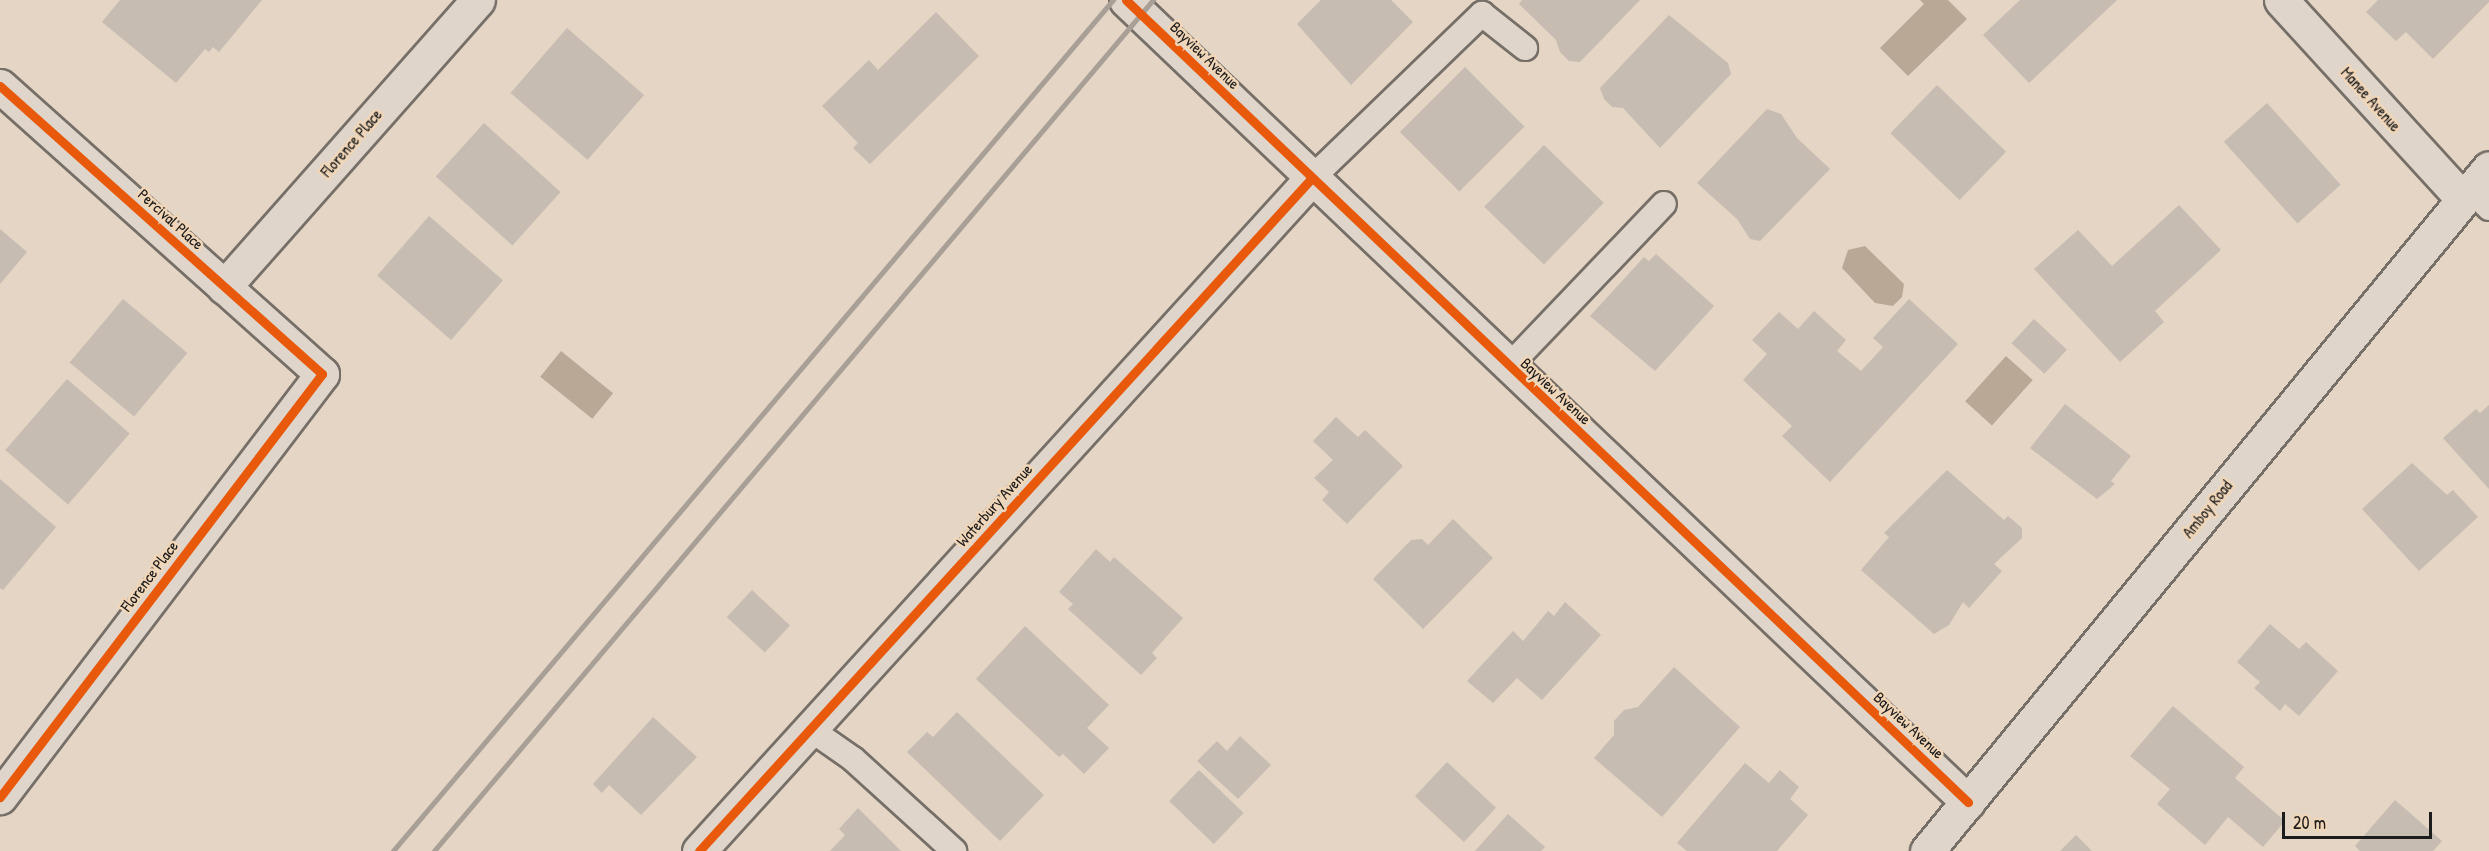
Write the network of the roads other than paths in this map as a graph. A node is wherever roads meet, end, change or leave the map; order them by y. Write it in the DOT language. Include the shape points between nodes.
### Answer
graph roads {
  1 [pos="478,0"];
  2 [pos="1126,0"];
  3 [pos="2281,0"];
  4 [pos="1525,48"];
  5 [pos="0,86"];
  6 [pos="1311,179"];
  7 [pos="2477,190"];
  8 [pos="1664,204"];
  9 [pos="224,287"];
  10 [pos="1509,366"];
  11 [pos="322,374"];
  12 [pos="810,729"];
  13 [pos="0,796"];
  14 [pos="1968,802"];
  15 [pos="699,851"];
  16 [pos="954,851"];
  17 [pos="1927,851"];
  1 -- 9 [label="street, Florence Place"];
  2 -- 6 [label="street, Bayview Avenue"];
  3 -- 7 [label="street, Manee Avenue"];
  4 -- 6 [label="lane" via="1482,14"];
  5 -- 9 [label="street, Percival Place"];
  6 -- 10 [label="street, Bayview Avenue"];
  6 -- 12 [label="street, Waterbury Avenue"];
  7 -- 14 [label="street, Amboy Road"];
  8 -- 10 [label="lane"];
  9 -- 11 [label="street, Percival Place"];
  10 -- 14 [label="street, Bayview Avenue"];
  11 -- 13 [label="street, Florence Place"];
  12 -- 15 [label="street, Waterbury Avenue"];
  12 -- 16 [label="lane" via="853,759"];
  14 -- 17 [label="street, Amboy Road"];
}
